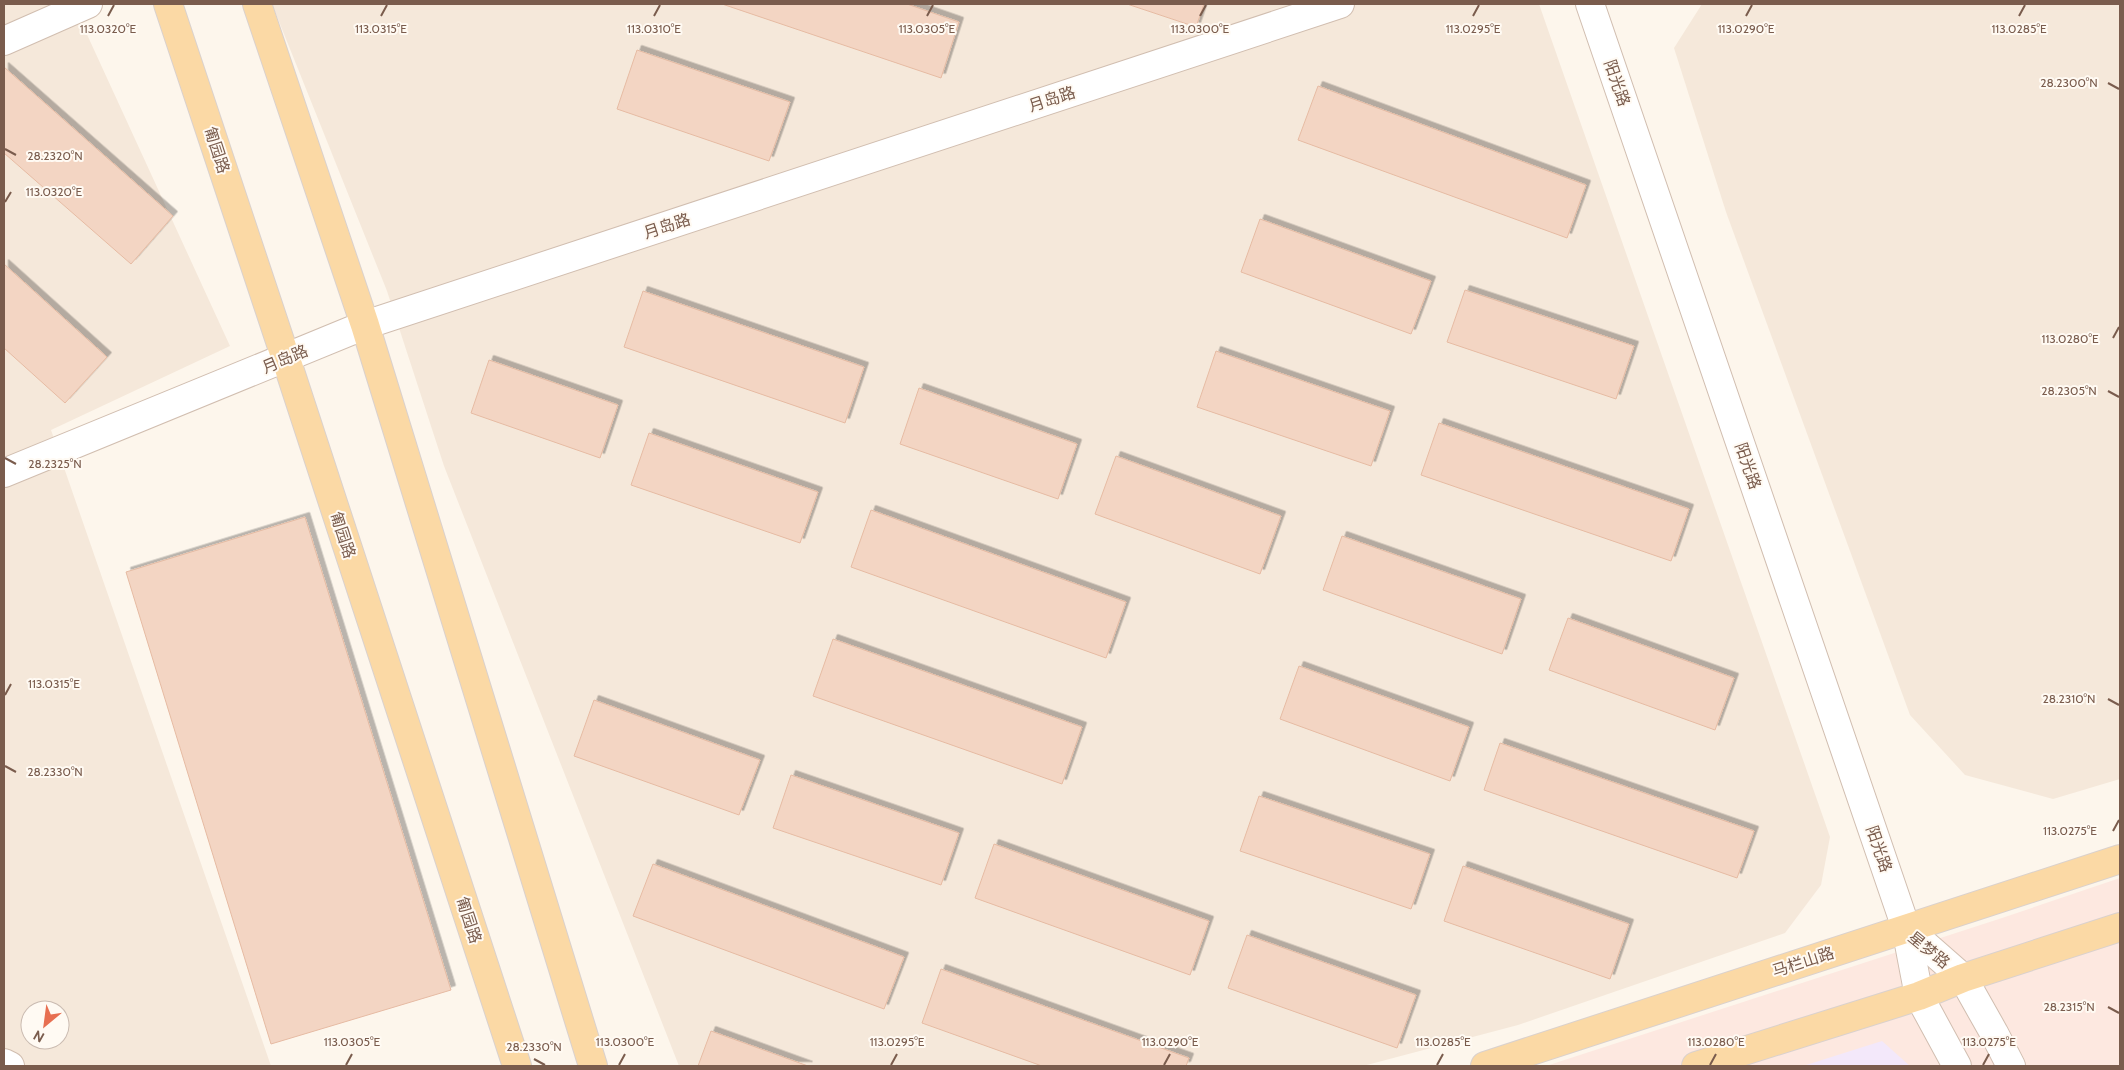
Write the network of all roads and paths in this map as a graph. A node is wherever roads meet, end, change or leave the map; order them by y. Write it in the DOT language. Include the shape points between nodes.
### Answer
graph roads {
  1 [pos="88,4"];
  2 [pos="168,4"];
  3 [pos="257,4"];
  4 [pos="1340,4"];
  5 [pos="1590,4"];
  6 [pos="4,41"];
  7 [pos="365,325"];
  8 [pos="286,359"];
  9 [pos="4,474"];
  10 [pos="2120,859"];
  11 [pos="2120,927"];
  12 [pos="1906,928"];
  13 [pos="1963,978"];
  14 [pos="1919,996"];
  15 [pos="4,1063"];
  16 [pos="10,1066"];
  17 [pos="517,1066"];
  18 [pos="593,1066"];
  19 [pos="1485,1066"];
  20 [pos="1696,1066"];
  21 [pos="1957,1066"];
  22 [pos="2010,1066"];
  1 -- 6 [label="street"];
  2 -- 8 [label="main road, 匍园路"];
  3 -- 7 [label="main road"];
  4 -- 7 [label="street, 月岛路"];
  5 -- 12 [label="street, 阳光路"];
  7 -- 8 [label="street, 月岛路"];
  7 -- 18 [label="main road"];
  8 -- 9 [label="street, 月岛路"];
  8 -- 17 [label="main road, 匍园路"];
  10 -- 12 [label="main road, 马栏山路"];
  11 -- 13 [label="main road"];
  12 -- 13 [label="street, 星梦路"];
  12 -- 14 [label="street, 星梦路"];
  12 -- 19 [label="main road, 马栏山路"];
  13 -- 14 [label="main road"];
  13 -- 22 [label="street, 星梦路"];
  14 -- 20 [label="main road"];
  14 -- 21 [label="street, 星梦路"];
  15 -- 16 [label="street"];
}
